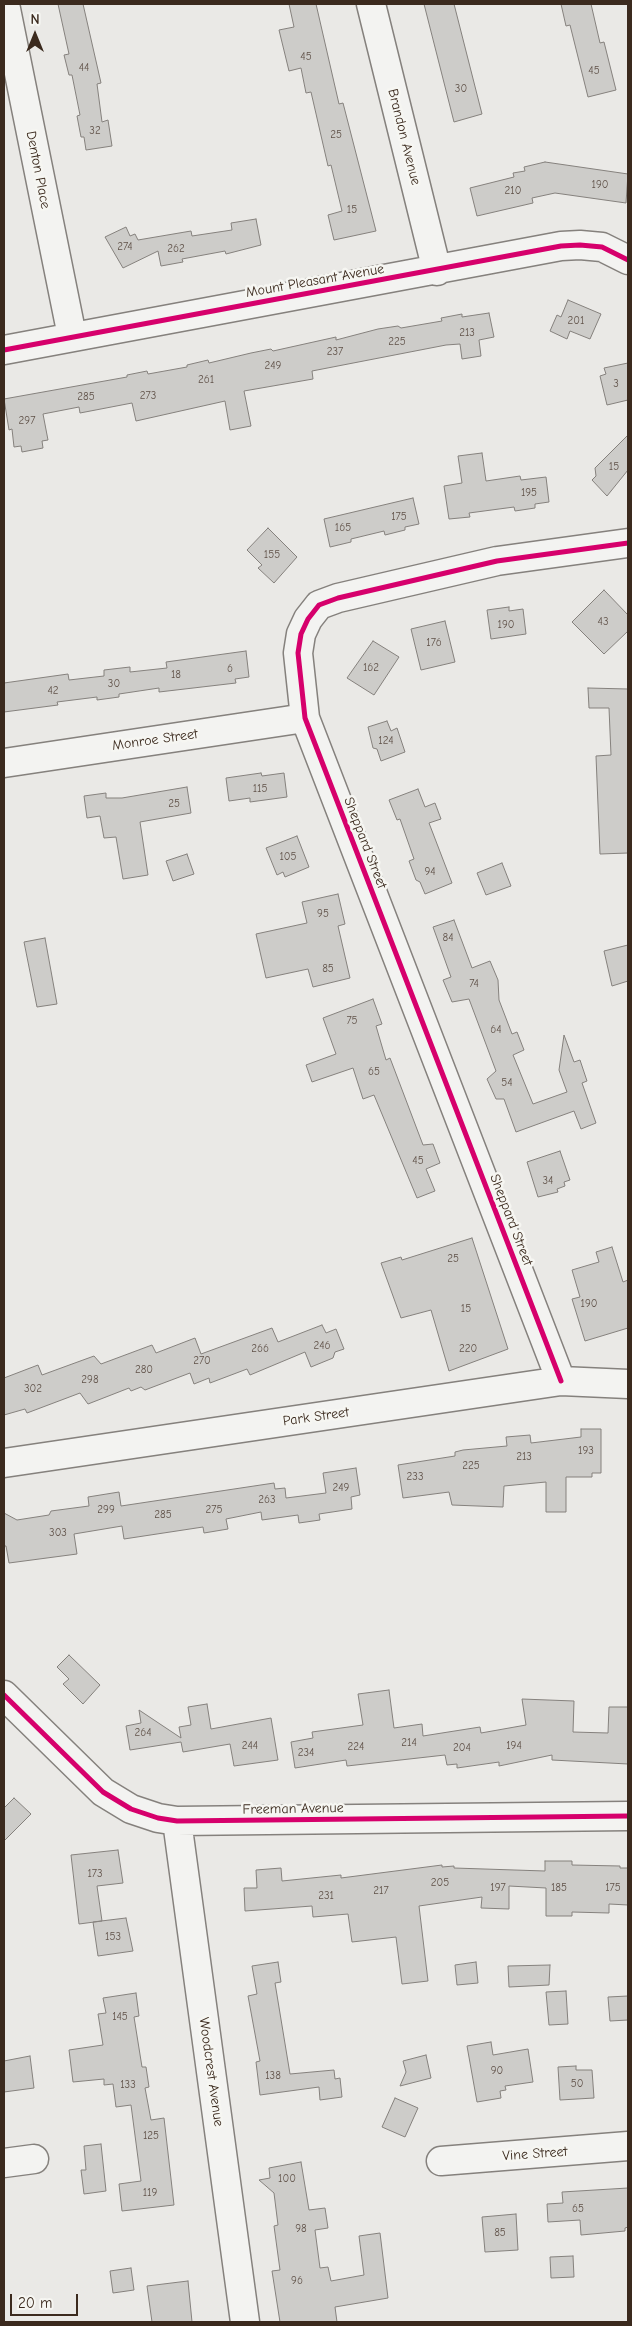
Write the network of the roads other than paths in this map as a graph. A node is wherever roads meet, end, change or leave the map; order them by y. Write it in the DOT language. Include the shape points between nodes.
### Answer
graph roads {
  1 [pos="4,4"];
  2 [pos="371,4"];
  3 [pos="628,260"];
  4 [pos="437,271"];
  5 [pos="72,336"];
  6 [pos="4,350"];
  7 [pos="628,542"];
  8 [pos="305,718"];
  9 [pos="4,763"];
  10 [pos="561,1381"];
  11 [pos="628,1384"];
  12 [pos="4,1463"];
  13 [pos="4,1695"];
  14 [pos="628,1816"];
  15 [pos="177,1821"];
  16 [pos="628,2146"];
  17 [pos="34,2159"];
  18 [pos="441,2161"];
  19 [pos="4,2163"];
  20 [pos="244,2322"];
  1 -- 5 [label="street, Denton Place"];
  2 -- 4 [label="street, Brandon Avenue"];
  3 -- 4 [label="street, Mount Pleasant Avenue" via="602,247 561,246"];
  4 -- 5 [label="street, Mount Pleasant Avenue"];
  5 -- 6 [label="street, Mount Pleasant Avenue"];
  7 -- 8 [label="street, Sheppard Street" via="497,560 319,605 301,634 298,653"];
  8 -- 9 [label="street, Monroe Street"];
  8 -- 10 [label="street, Sheppard Street"];
  10 -- 11 [label="street, Park Street"];
  10 -- 12 [label="street, Park Street"];
  13 -- 15 [label="street, Freeman Avenue" via="103,1792 131,1809"];
  14 -- 15 [label="street, Freeman Avenue"];
  15 -- 20 [label="street, Woodcrest Avenue"];
  16 -- 18 [label="street, Vine Street"];
  17 -- 19 [label="street"];
}
